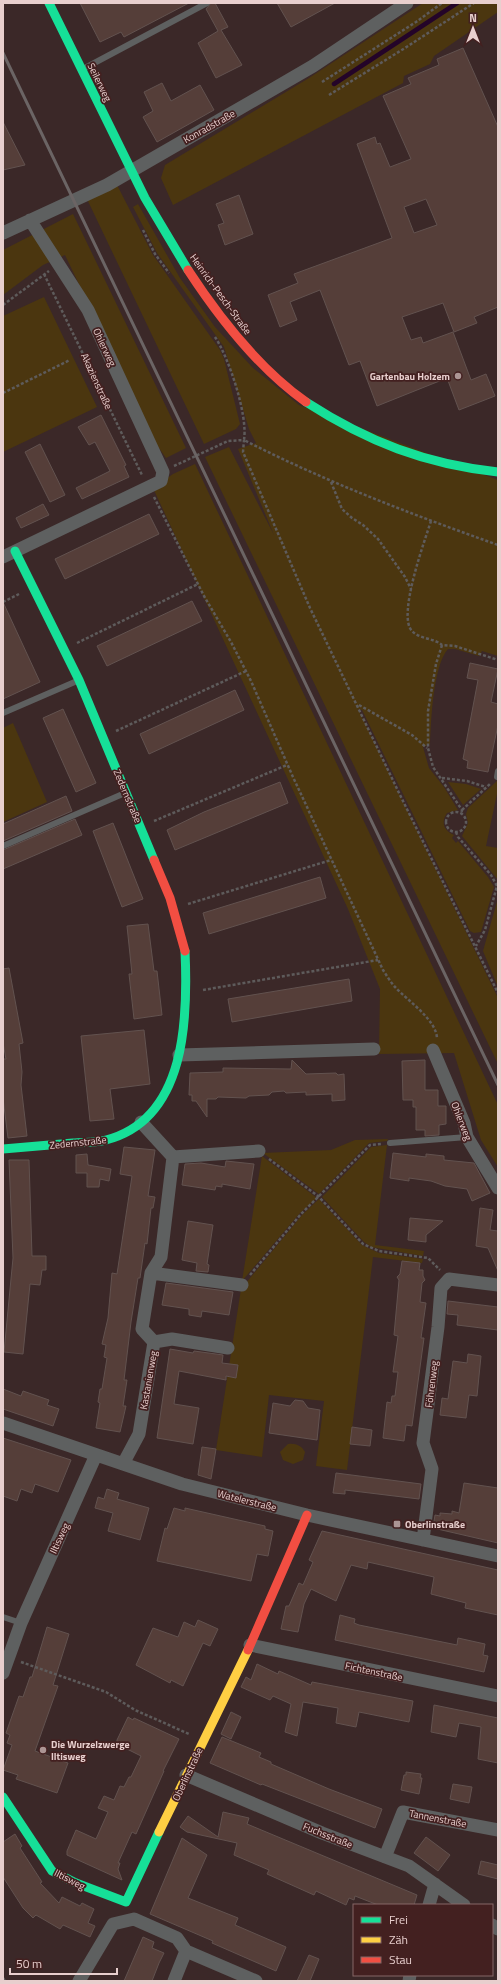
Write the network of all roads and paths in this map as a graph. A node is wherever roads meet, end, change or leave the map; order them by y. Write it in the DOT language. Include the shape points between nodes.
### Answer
graph roads {
  1 [pos="50,3"];
  2 [pos="207,3"];
  3 [pos="407,3"];
  4 [pos="442,3"];
  5 [pos="474,3"];
  6 [pos="82,69"];
  7 [pos="322,82"];
  8 [pos="329,94"];
  9 [pos="130,170"];
  10 [pos="33,219"];
  11 [pos="141,227"];
  12 [pos="3,234"];
  13 [pos="59,265"];
  14 [pos="44,274"];
  15 [pos="174,280"];
  16 [pos="3,306"];
  17 [pos="210,331"];
  18 [pos="70,360"];
  19 [pos="3,393"];
  20 [pos="244,440"];
  21 [pos="171,468"];
  22 [pos="498,472"];
  23 [pos="331,482"];
  24 [pos="148,487"];
  25 [pos="431,521"];
  26 [pos="498,545"];
  27 [pos="15,551"];
  28 [pos="3,557"];
  29 [pos="198,584"];
  30 [pos="411,590"];
  31 [pos="442,645"];
  32 [pos="64,649"];
  33 [pos="498,660"];
  34 [pos="246,671"];
  35 [pos="79,680"];
  36 [pos="358,705"];
  37 [pos="3,713"];
  38 [pos="103,738"];
  39 [pos="428,748"];
  40 [pos="288,765"];
  41 [pos="497,774"];
  42 [pos="442,778"];
  43 [pos="487,788"];
  44 [pos="126,792"];
  45 [pos="462,810"];
  46 [pos="460,814"];
  47 [pos="141,826"];
  48 [pos="456,832"];
  49 [pos="3,846"];
  50 [pos="331,860"];
  51 [pos="497,886"];
  52 [pos="173,909"];
  53 [pos="476,946"];
  54 [pos="378,960"];
  55 [pos="188,993"];
  56 [pos="498,993"];
  57 [pos="374,1049"];
  58 [pos="433,1050"];
  59 [pos="179,1055"];
  60 [pos="141,1122"];
  61 [pos="467,1137"];
  62 [pos="390,1143"];
  63 [pos="3,1149"];
  64 [pos="259,1151"];
  65 [pos="173,1157"];
  66 [pos="498,1188"];
  67 [pos="319,1197"];
  68 [pos="151,1273"];
  69 [pos="449,1279"];
  70 [pos="242,1285"];
  71 [pos="498,1285"];
  72 [pos="154,1342"];
  73 [pos="228,1348"];
  74 [pos="3,1423"];
  75 [pos="96,1454"];
  76 [pos="123,1464"];
  77 [pos="307,1515"];
  78 [pos="423,1540"];
  79 [pos="498,1556"];
  80 [pos="3,1617"];
  81 [pos="21,1623"];
  82 [pos="250,1645"];
  83 [pos="7,1658"];
  84 [pos="3,1673"];
  85 [pos="498,1696"];
  86 [pos="203,1740"];
  87 [pos="186,1775"];
  88 [pos="3,1797"];
  89 [pos="498,1830"];
  90 [pos="385,1857"];
  91 [pos="435,1884"];
  92 [pos="126,1902"];
  93 [pos="429,1904"];
  94 [pos="463,1904"];
  95 [pos="186,1951"];
  96 [pos="3,1978"];
  97 [pos="5,1981"];
  98 [pos="79,1981"];
  99 [pos="174,1981"];
  100 [pos="256,1981"];
  1 -- 6 [label="street, Seilerweg"];
  2 -- 6 [label="lane"];
  3 -- 9 [label="street, Konradstraße" via="313,66"];
  4 -- 7 [label="path"];
  5 -- 8 [label="path"];
  6 -- 9 [label="street, Seilerweg"];
  9 -- 10 [label="street, Konradstraße" via="106,185"];
  9 -- 22 [label="street, Heinrich-Pesch-Straße" via="164,234 192,275 231,330 272,374 326,414 358,434 385,446 436,462 473,470"];
  10 -- 12 [label="street, Konradstraße"];
  10 -- 13 [label="street, Ohlerweg"];
  11 -- 15 [label="path" via="155,254"];
  13 -- 14 [label="path"];
  13 -- 24 [label="street, Ohlerweg" via="88,310 163,472 161,481"];
  14 -- 16 [label="path"];
  14 -- 24 [label="path, Akazienstraße"];
  17 -- 20 [label="path" via="226,358 245,425"];
  18 -- 19 [label="path"];
  20 -- 21 [label="path" via="228,441"];
  20 -- 23 [label="path"];
  20 -- 36 [label="path" via="243,452 263,499 310,608"];
  23 -- 25 [label="path"];
  23 -- 30 [label="path" via="342,509 378,539 405,577"];
  24 -- 27 [label="street"];
  24 -- 29 [label="path, Akazienstraße"];
  25 -- 26 [label="path"];
  25 -- 30 [label="path"];
  27 -- 28 [label="street"];
  27 -- 32 [label="street, Zedernstraße"];
  29 -- 32 [label="path"];
  29 -- 34 [label="path, Akazienstraße"];
  30 -- 31 [label="path" via="408,613 410,628 413,633"];
  31 -- 33 [label="path" via="455,646"];
  31 -- 39 [label="path" via="428,711"];
  32 -- 35 [label="street, Zedernstraße"];
  34 -- 38 [label="path"];
  34 -- 40 [label="path, Akazienstraße"];
  35 -- 37 [label="lane"];
  35 -- 38 [label="street, Zedernstraße"];
  36 -- 39 [label="path" via="412,735"];
  36 -- 53 [label="path"];
  38 -- 44 [label="street, Zedernstraße"];
  39 -- 42 [label="path" via="433,767"];
  40 -- 47 [label="path"];
  40 -- 50 [label="path, Akazienstraße"];
  41 -- 43 [label="path"];
  42 -- 43 [label="path" via="467,781"];
  42 -- 45 [label="path"];
  43 -- 45 [label="path"];
  44 -- 47 [label="street, Zedernstraße"];
  44 -- 49 [label="lane"];
  45 -- 46 [label="path"];
  46 -- 48 [label="path" via="466,823 461,831"];
  46 -- 48 [label="path" via="450,814 446,820 448,828"];
  47 -- 52 [label="street, Zedernstraße"];
  48 -- 51 [label="path"];
  50 -- 52 [label="path"];
  50 -- 54 [label="path, Akazienstraße"];
  51 -- 53 [label="path" via="486,930"];
  52 -- 55 [label="street, Zedernstraße" via="185,950"];
  53 -- 56 [label="path"];
  54 -- 55 [label="path"];
  54 -- 58 [label="path, Akazienstraße" via="394,987 433,1025 437,1036"];
  55 -- 59 [label="street, Zedernstraße"];
  57 -- 59 [label="street"];
  58 -- 61 [label="street, Ohlerweg" via="464,1123"];
  59 -- 60 [label="street, Zedernstraße" via="172,1081 162,1100"];
  60 -- 63 [label="street, Zedernstraße" via="126,1132 106,1140"];
  60 -- 65 [label="street"];
  61 -- 62 [label="lane"];
  61 -- 66 [label="street, Ohlerweg"];
  62 -- 67 [label="path" via="370,1145"];
  64 -- 65 [label="street"];
  64 -- 67 [label="path"];
  65 -- 68 [label="street, Kastanienweg" via="161,1257"];
  67 -- 69 [label="path" via="363,1244 379,1251 428,1258"];
  67 -- 70 [label="path" via="301,1214"];
  68 -- 70 [label="street"];
  68 -- 72 [label="street, Kastanienweg" via="142,1329"];
  69 -- 71 [label="street"];
  69 -- 78 [label="street, Föhrenweg" via="441,1288 423,1443 432,1470"];
  72 -- 73 [label="street" via="172,1339"];
  72 -- 76 [label="street, Kastanienweg" via="139,1434"];
  74 -- 75 [label="street, Watelerstraße"];
  75 -- 76 [label="street, Watelerstraße"];
  75 -- 81 [label="street, Iltisweg"];
  76 -- 77 [label="street, Watelerstraße" via="182,1484"];
  77 -- 78 [label="street, Watelerstraße"];
  77 -- 82 [label="street, Oberlinstraße"];
  78 -- 79 [label="street, Watelerstraße"];
  80 -- 81 [label="lane"];
  81 -- 83 [label="street, Iltisweg"];
  82 -- 85 [label="street, Fichtenstraße"];
  82 -- 86 [label="street, Oberlinstraße"];
  83 -- 84 [label="street, Iltisweg"];
  83 -- 86 [label="path" via="106,1692 135,1710"];
  86 -- 87 [label="street, Oberlinstraße"];
  87 -- 90 [label="street, Fuchsstraße"];
  87 -- 92 [label="street, Oberlinstraße"];
  88 -- 92 [label="street, Iltisweg" via="52,1871"];
  89 -- 90 [label="street, Tannenstraße" via="403,1812"];
  90 -- 91 [label="street, Fuchsstraße" via="408,1866"];
  91 -- 93 [label="street"];
  91 -- 94 [label="street, Fuchsstraße"];
  95 -- 98 [label="street" via="177,1938 134,1919 113,1924"];
  95 -- 99 [label="street"];
  95 -- 100 [label="street"];
  96 -- 97 [label="path"];
}
